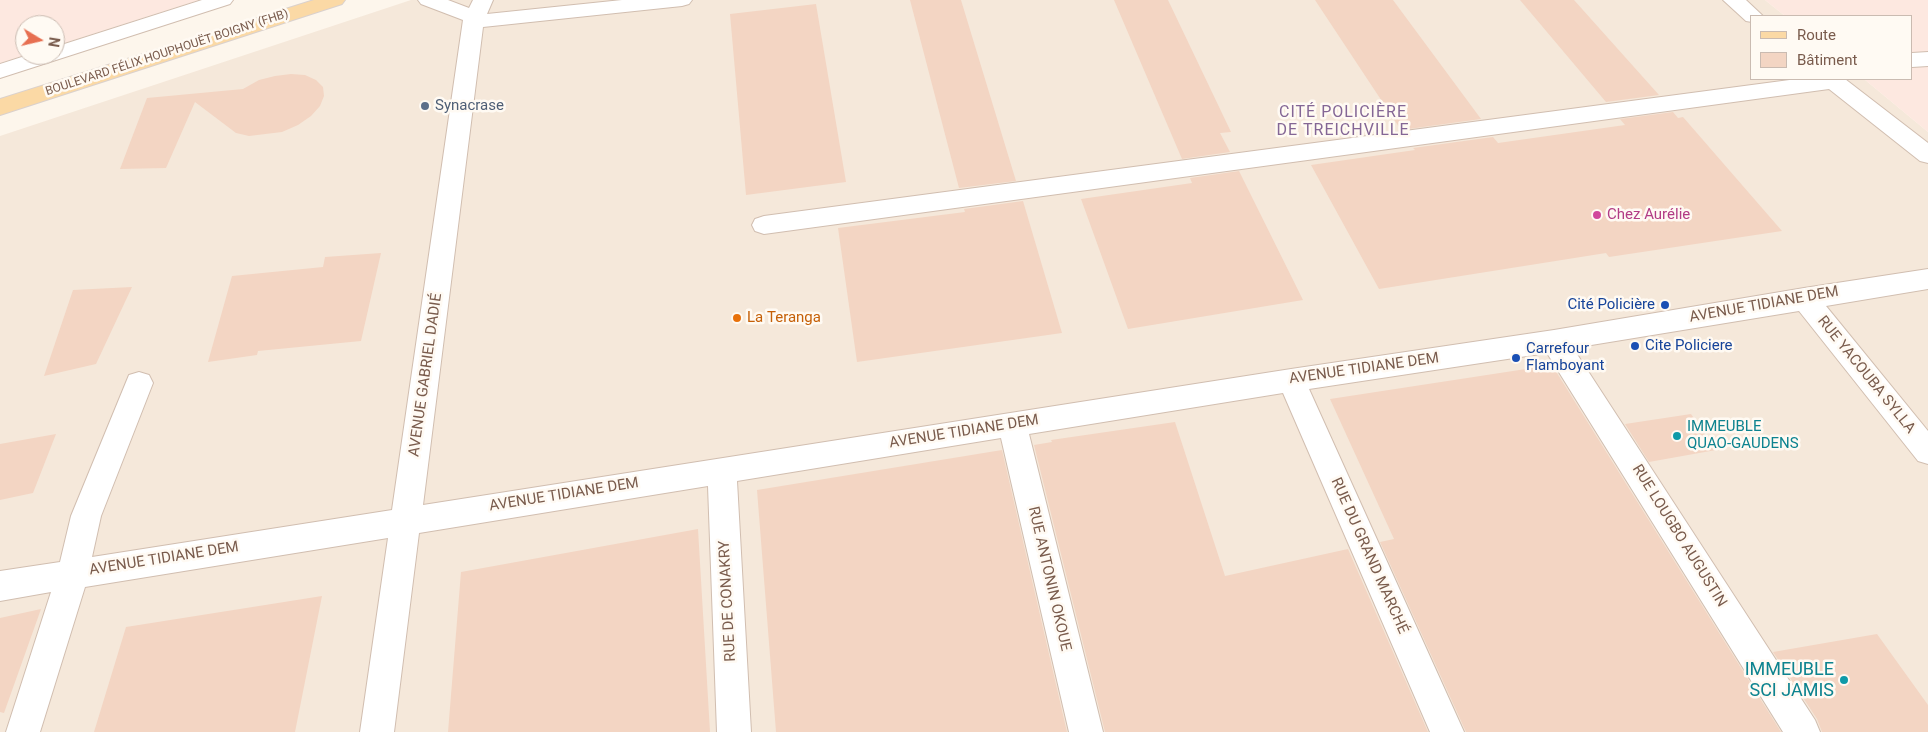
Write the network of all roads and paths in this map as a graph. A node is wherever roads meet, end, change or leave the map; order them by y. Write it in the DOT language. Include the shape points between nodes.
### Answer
graph roads {
  1 [pos="223,0"];
  2 [pos="281,0"];
  3 [pos="335,0"];
  4 [pos="428,0"];
  5 [pos="682,0"];
  6 [pos="1733,0"];
  7 [pos="477,13"];
  8 [pos="1753,15"];
  9 [pos="65,51"];
  10 [pos="1928,58"];
  11 [pos="1913,60"];
  12 [pos="19,65"];
  13 [pos="0,71"];
  14 [pos="1833,80"];
  15 [pos="0,90"];
  16 [pos="0,107"];
  17 [pos="1928,155"];
  18 [pos="764,225"];
  19 [pos="1928,278"];
  20 [pos="1804,298"];
  21 [pos="1554,341"];
  22 [pos="1291,380"];
  23 [pos="139,383"];
  24 [pos="1012,425"];
  25 [pos="1928,452"];
  26 [pos="722,470"];
  27 [pos="406,520"];
  28 [pos="72,574"];
  29 [pos="0,586"];
  30 [pos="23,732"];
  31 [pos="377,732"];
  32 [pos="734,732"];
  33 [pos="1086,732"];
  34 [pos="1447,732"];
  35 [pos="1803,732"];
  1 -- 9 [label="street"];
  2 -- 15 [label="main road, BOULEVARD FÉLIX HOUPHOUËT BOIGNY (FHB)"];
  3 -- 16 [label="main road, BOULEVARD FÉLIX HOUPHOUËT BOIGNY (FHB)"];
  4 -- 7 [label="street"];
  5 -- 7 [label="street"];
  6 -- 8 [label="street"];
  7 -- 27 [label="street, AVENUE GABRIEL DADIÉ"];
  10 -- 11 [label="street"];
  12 -- 13 [label="street"];
  14 -- 17 [label="street"];
  14 -- 18 [label="street"];
  19 -- 20 [label="street, AVENUE TIDIANE DEM"];
  20 -- 21 [label="street, AVENUE TIDIANE DEM"];
  20 -- 25 [label="street, RUE YACOUBA SYLLA"];
  21 -- 22 [label="street, AVENUE TIDIANE DEM"];
  21 -- 35 [label="street, RUE LOUGBO AUGUSTIN"];
  22 -- 24 [label="street, AVENUE TIDIANE DEM"];
  22 -- 34 [label="street, RUE DU GRAND MARCHÉ"];
  23 -- 28 [label="street" via="86,516"];
  24 -- 26 [label="street, AVENUE TIDIANE DEM"];
  24 -- 33 [label="street, RUE ANTONIN OKOUE"];
  26 -- 27 [label="street, AVENUE TIDIANE DEM"];
  26 -- 32 [label="street, RUE DE CONAKRY"];
  27 -- 28 [label="street, AVENUE TIDIANE DEM"];
  27 -- 31 [label="street, AVENUE GABRIEL DADIÉ"];
  28 -- 29 [label="street, AVENUE TIDIANE DEM"];
  28 -- 30 [label="street"];
}
